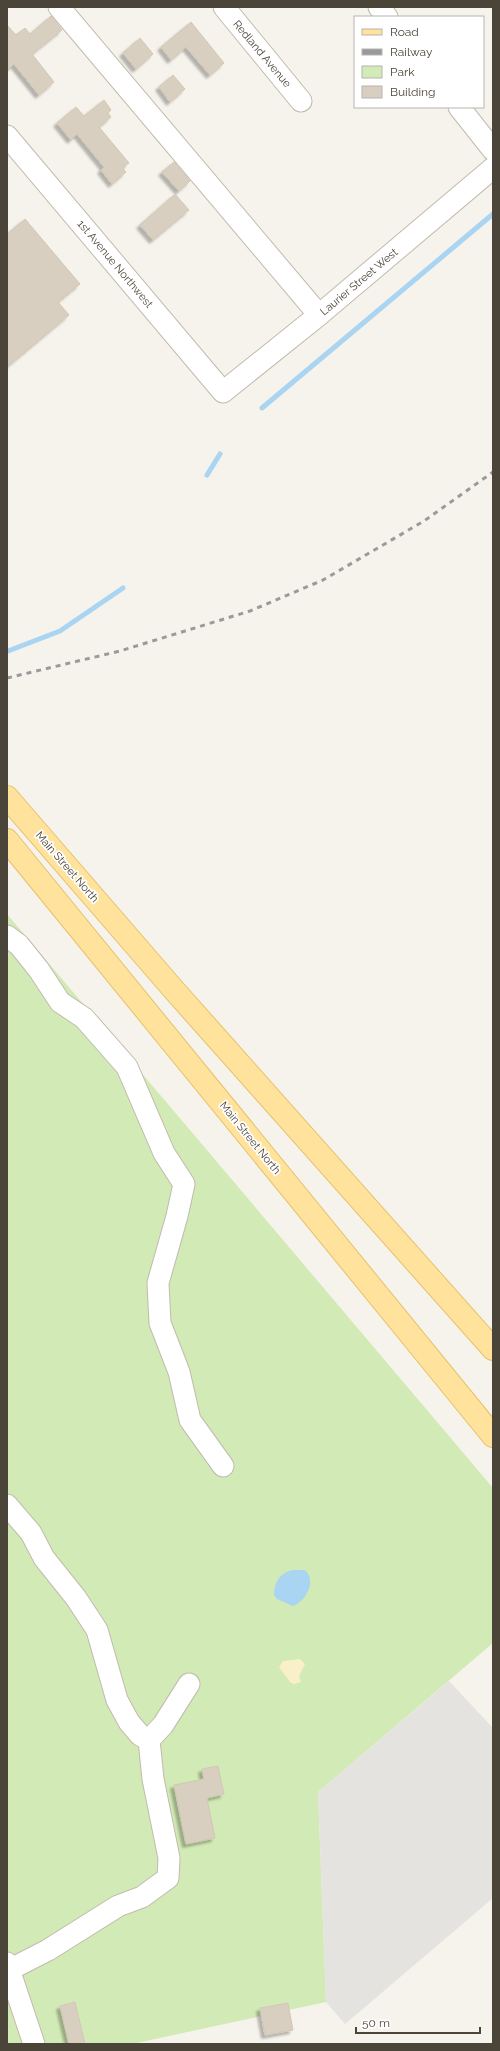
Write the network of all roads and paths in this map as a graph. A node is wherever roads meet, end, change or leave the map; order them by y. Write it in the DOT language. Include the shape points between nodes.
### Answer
graph roads {
  1 [pos="59,7"];
  2 [pos="224,7"];
  3 [pos="379,7"];
  4 [pos="386,16"];
  5 [pos="301,101"];
  6 [pos="459,108"];
  7 [pos="7,136"];
  8 [pos="493,150"];
  9 [pos="493,168"];
  10 [pos="319,315"];
  11 [pos="223,392"];
  12 [pos="7,797"];
  13 [pos="7,840"];
  14 [pos="7,936"];
  15 [pos="490,1338"];
  16 [pos="493,1436"];
  17 [pos="223,1466"];
  18 [pos="7,1505"];
  19 [pos="189,1684"];
  20 [pos="149,1740"];
  21 [pos="8,1968"];
  22 [pos="27,2018"];
  23 [pos="28,2044"];
  24 [pos="34,2044"];
  1 -- 10 [label="street"];
  2 -- 5 [label="street, Redland Avenue"];
  3 -- 4 [label="street"];
  6 -- 8 [label="street"];
  7 -- 11 [label="street, 1st Avenue Northwest"];
  9 -- 10 [label="street, Laurier Street West"];
  10 -- 11 [label="street, Laurier Street West"];
  12 -- 15 [label="main road, Main Street North" via="174,990"];
  13 -- 16 [label="main road, Main Street North"];
  14 -- 17 [label="street" via="19,945 60,1002 84,1018 127,1068 164,1154 184,1184 158,1283 160,1323 179,1372 190,1420"];
  18 -- 20 [label="street" via="31,1533 44,1558 76,1598 97,1630 117,1700 128,1722 140,1735"];
  19 -- 20 [label="street" via="163,1725"];
  20 -- 21 [label="street" via="153,1779 170,1858 168,1878 142,1897 118,1906 48,1950"];
  21 -- 22 [label="street"];
  22 -- 23 [label="street"];
  22 -- 24 [label="street"];
}
